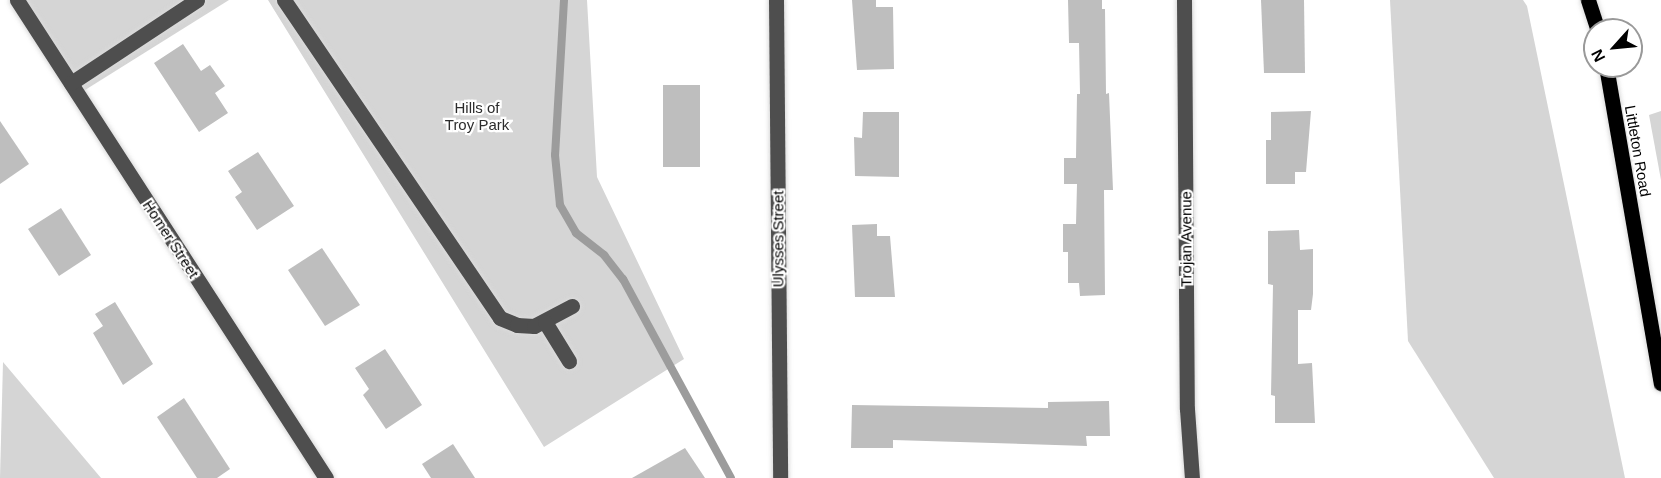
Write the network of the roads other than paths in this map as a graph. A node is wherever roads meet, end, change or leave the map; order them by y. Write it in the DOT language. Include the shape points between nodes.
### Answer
graph roads {
  1 [pos="17,0"];
  2 [pos="197,0"];
  3 [pos="284,0"];
  4 [pos="776,0"];
  5 [pos="1184,0"];
  6 [pos="1588,0"];
  7 [pos="1594,18"];
  8 [pos="1608,78"];
  9 [pos="71,83"];
  10 [pos="572,306"];
  11 [pos="545,321"];
  12 [pos="569,361"];
  13 [pos="1661,383"];
  14 [pos="326,478"];
  15 [pos="780,478"];
  16 [pos="1192,478"];
  1 -- 9 [label="street, Homer Street"];
  2 -- 9 [label="street"];
  3 -- 11 [label="street" via="500,318 517,325 534,326"];
  4 -- 15 [label="street, Ulysses Street"];
  5 -- 16 [label="street, Trojan Avenue" via="1187,409"];
  6 -- 7 [label="main road"];
  8 -- 13 [label="main road, Littleton Road"];
  9 -- 14 [label="street, Homer Street"];
  10 -- 11 [label="street"];
  11 -- 12 [label="street"];
}
